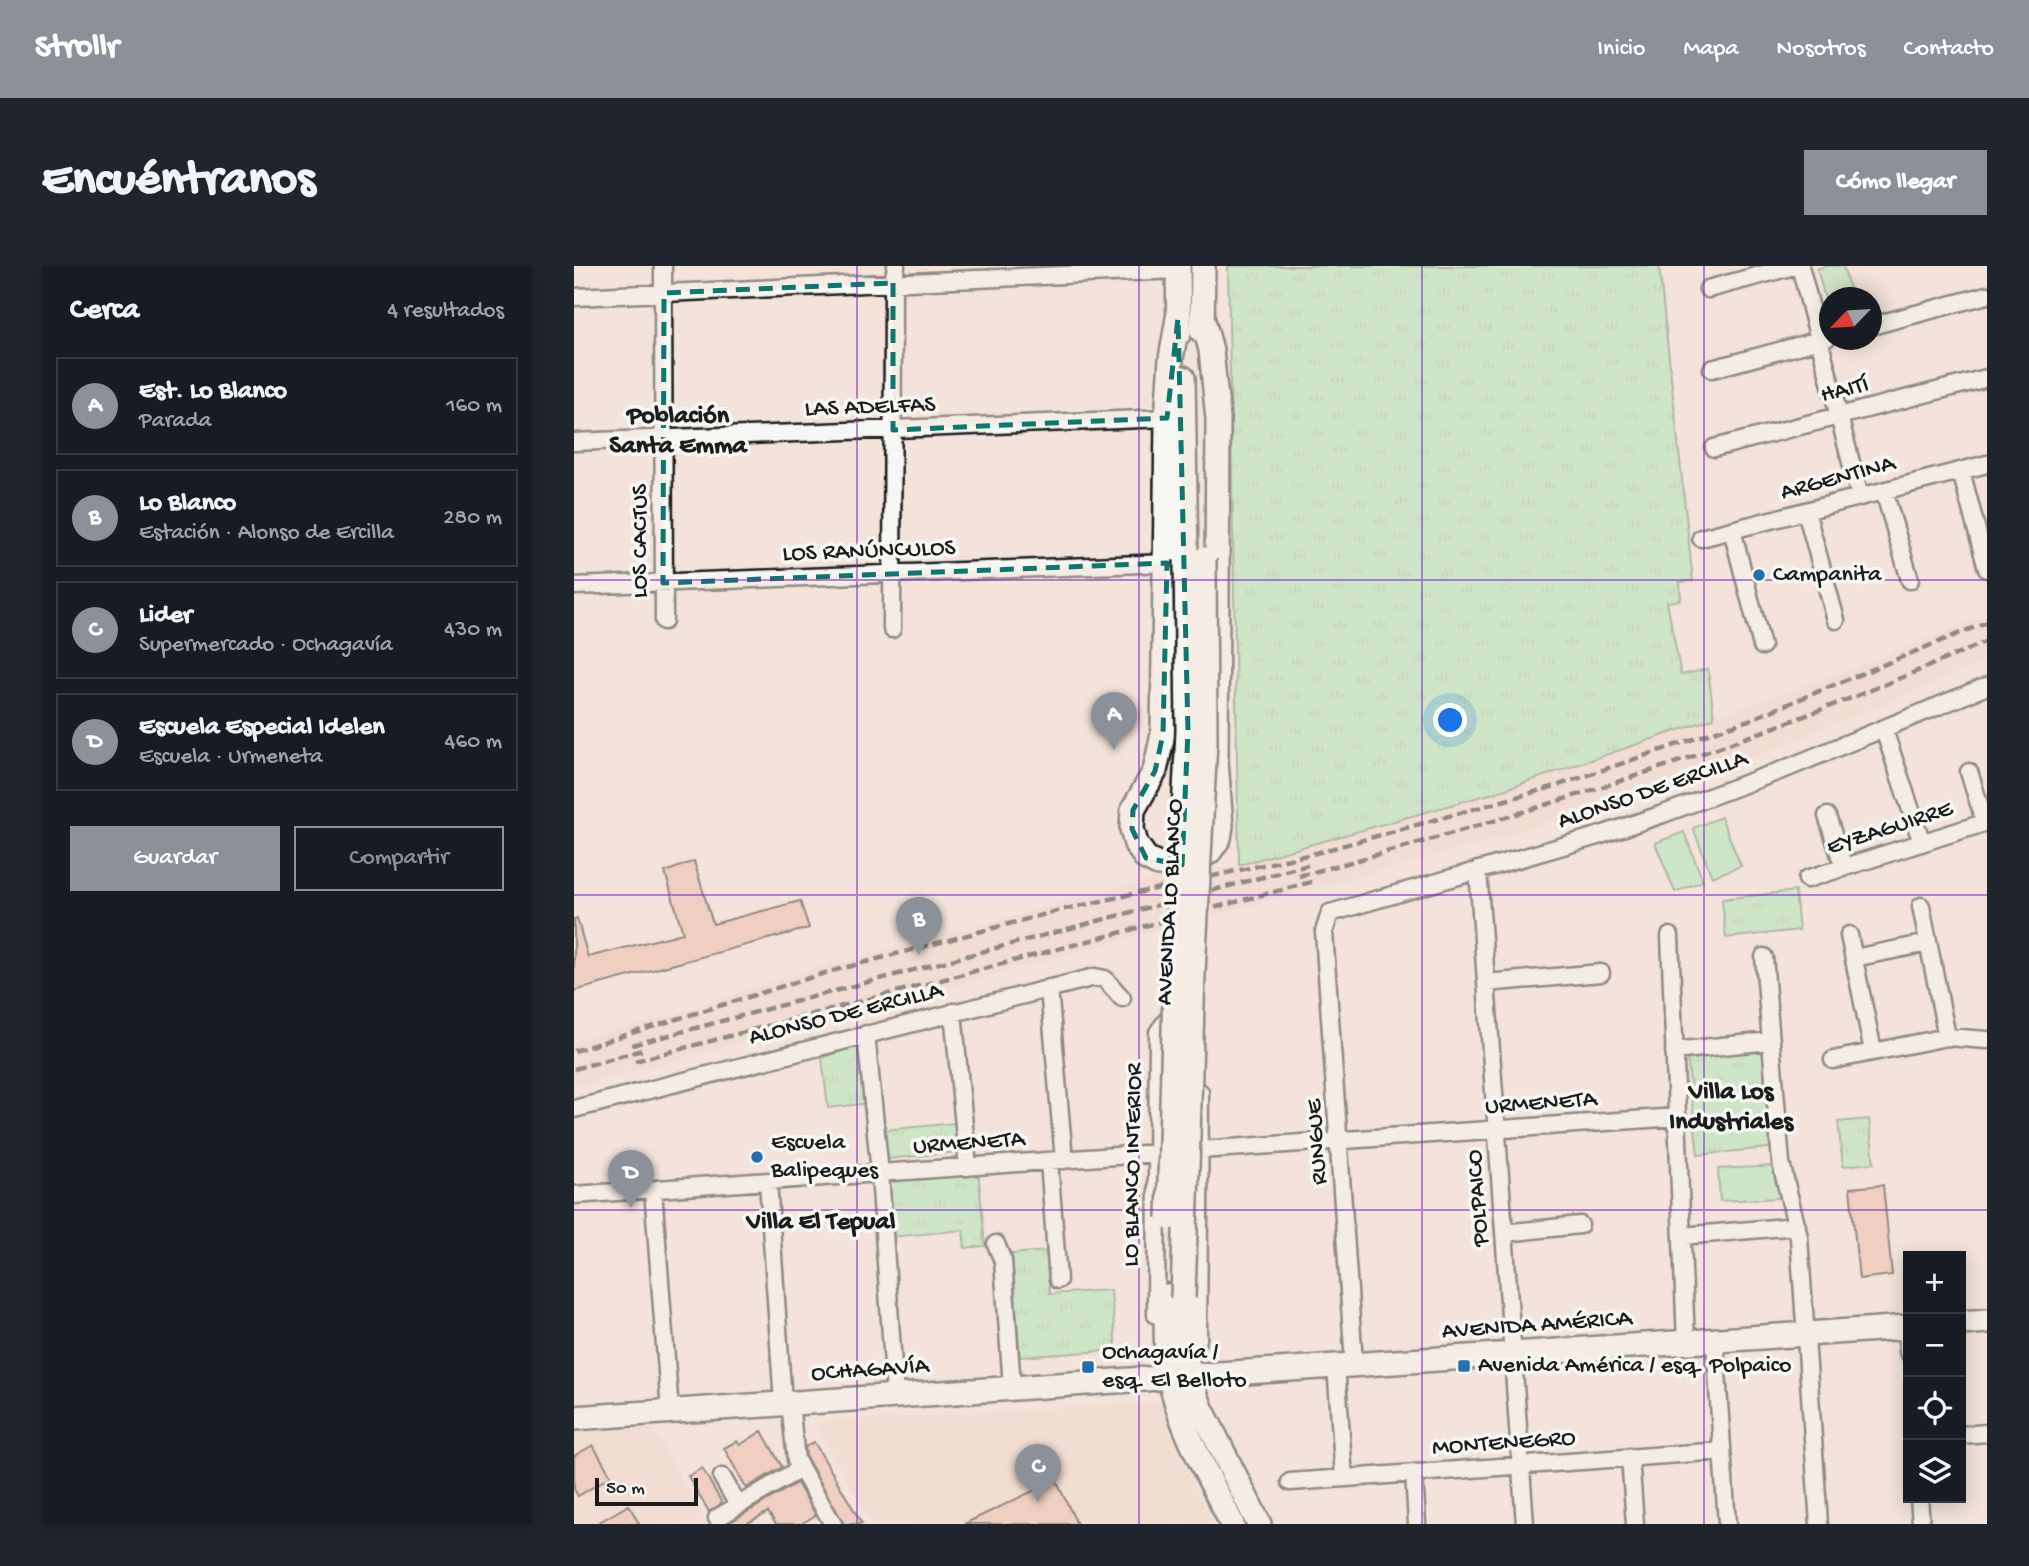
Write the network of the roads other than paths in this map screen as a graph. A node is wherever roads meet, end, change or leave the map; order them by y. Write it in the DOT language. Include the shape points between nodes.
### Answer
graph roads {
  1 [pos="663,266"];
  2 [pos="896,266"];
  3 [pos="1203,266"];
  4 [pos="1794,266"];
  5 [pos="1800,266"];
  6 [pos="1178,268"];
  7 [pos="894,283"];
  8 [pos="1708,289"];
  9 [pos="664,293"];
  10 [pos="1987,295"];
  11 [pos="574,297"];
  12 [pos="1202,317"];
  13 [pos="1178,318"];
  14 [pos="1882,323"];
  15 [pos="1819,324"];
  16 [pos="1819,340"];
  17 [pos="1826,350"];
  18 [pos="1712,369"];
  19 [pos="1987,378"];
  20 [pos="1839,416"];
  21 [pos="1167,418"];
  22 [pos="893,430"];
  23 [pos="663,439"];
  24 [pos="574,442"];
  25 [pos="1713,448"];
  26 [pos="1987,464"];
  27 [pos="1961,471"];
  28 [pos="1884,491"];
  29 [pos="1860,497"];
  30 [pos="1807,511"];
  31 [pos="1732,530"];
  32 [pos="1701,538"];
  33 [pos="1186,561"];
  34 [pos="1987,569"];
  35 [pos="892,574"];
  36 [pos="1910,580"];
  37 [pos="663,583"];
  38 [pos="574,586"];
  39 [pos="1836,620"];
  40 [pos="664,621"];
  41 [pos="892,629"];
  42 [pos="1762,646"];
  43 [pos="1987,686"];
  44 [pos="1884,730"];
  45 [pos="1969,772"];
  46 [pos="1827,816"];
  47 [pos="1986,822"];
  48 [pos="1922,843"];
  49 [pos="1844,868"];
  50 [pos="1478,870"];
  51 [pos="1807,879"];
  52 [pos="1921,906"];
  53 [pos="1327,917"];
  54 [pos="1849,935"];
  55 [pos="1670,936"];
  56 [pos="1928,943"];
  57 [pos="1763,957"];
  58 [pos="1854,958"];
  59 [pos="1601,973"];
  60 [pos="1201,974"];
  61 [pos="1486,984"];
  62 [pos="1049,988"];
  63 [pos="1122,998"];
  64 [pos="953,1012"];
  65 [pos="1201,1024"];
  66 [pos="866,1034"];
  67 [pos="1947,1037"];
  68 [pos="1987,1040"];
  69 [pos="1770,1041"];
  70 [pos="1674,1051"];
  71 [pos="1873,1051"];
  72 [pos="1833,1059"];
  73 [pos="574,1109"];
  74 [pos="1677,1117"];
  75 [pos="1497,1130"];
  76 [pos="1340,1141"];
  77 [pos="1200,1150"];
  78 [pos="1157,1153"];
  79 [pos="1056,1161"];
  80 [pos="968,1167"];
  81 [pos="880,1173"];
  82 [pos="768,1181"];
  83 [pos="653,1190"];
  84 [pos="574,1195"];
  85 [pos="1580,1225"];
  86 [pos="1797,1226"];
  87 [pos="1504,1233"];
  88 [pos="1682,1236"];
  89 [pos="996,1244"];
  90 [pos="1058,1280"];
  91 [pos="1175,1297"];
  92 [pos="1987,1321"];
  93 [pos="1966,1323"];
  94 [pos="1903,1327"];
  95 [pos="1808,1334"];
  96 [pos="1715,1341"];
  97 [pos="1686,1343"];
  98 [pos="1167,1351"];
  99 [pos="1513,1353"];
  100 [pos="1345,1364"];
  101 [pos="1182,1371"];
  102 [pos="1012,1387"];
  103 [pos="895,1395"];
  104 [pos="786,1403"];
  105 [pos="670,1411"];
  106 [pos="574,1418"];
  107 [pos="1987,1433"];
  108 [pos="1966,1435"];
  109 [pos="1722,1451"];
  110 [pos="1630,1457"];
  111 [pos="1520,1466"];
  112 [pos="800,1469"];
  113 [pos="1414,1473"];
  114 [pos="722,1477"];
  115 [pos="1344,1478"];
  116 [pos="1290,1482"];
  117 [pos="1919,1503"];
  118 [pos="738,1506"];
  119 [pos="718,1518"];
  120 [pos="831,1523"];
  121 [pos="1232,1524"];
  122 [pos="1259,1524"];
  123 [pos="1417,1524"];
  124 [pos="1525,1524"];
  125 [pos="1635,1524"];
  126 [pos="1727,1524"];
  127 [pos="1819,1524"];
  128 [pos="1921,1524"];
  1 -- 9 [label="street, LOS CACTUS"];
  2 -- 7 [label="street"];
  3 -- 12 [label="main road, AVENIDA LO BLANCO"];
  4 -- 8 [label="street"];
  5 -- 15 [label="street"];
  6 -- 7 [label="street"];
  6 -- 13 [label="main road, AVENIDA LO BLANCO"];
  7 -- 9 [label="street"];
  7 -- 22 [label="street"];
  9 -- 11 [label="street"];
  9 -- 23 [label="street, LOS CACTUS"];
  10 -- 14 [label="street"];
  12 -- 33 [label="main road, AVENIDA LO BLANCO"];
  12 -- 33 [label="main road" via="1212,358 1218,419 1216,761 1221,826 1215,845 1204,857 1169,866 1142,854 1132,829 1133,810 1155,771 1163,734"];
  13 -- 21 [label="main road"];
  13 -- 33 [label="main road, AVENIDA LO BLANCO"];
  16 -- 18 [label="street"];
  17 -- 20 [label="street"];
  19 -- 20 [label="street, HAITÍ"];
  20 -- 25 [label="street, HAITÍ"];
  20 -- 29 [label="street"];
  21 -- 22 [label="street, LAS ADELFAS"];
  21 -- 33 [label="main road"];
  22 -- 23 [label="street, LAS ADELFAS"];
  22 -- 35 [label="street"];
  23 -- 24 [label="street, LAS ADELFAS"];
  23 -- 37 [label="street, LOS CACTUS"];
  26 -- 27 [label="street, ARGENTINA"];
  27 -- 28 [label="street, ARGENTINA"];
  27 -- 34 [label="street"];
  28 -- 29 [label="street, ARGENTINA"];
  28 -- 36 [label="street"];
  29 -- 30 [label="street, ARGENTINA"];
  30 -- 31 [label="street, ARGENTINA"];
  30 -- 39 [label="street"];
  31 -- 32 [label="street, ARGENTINA"];
  31 -- 42 [label="street"];
  33 -- 35 [label="street, LOS RANÚNCULOS"];
  33 -- 91 [label="main road, AVENIDA LO BLANCO, bridge" via="1188,731 1175,991"];
  35 -- 37 [label="street, LOS RANÚNCULOS"];
  35 -- 41 [label="street"];
  37 -- 38 [label="street, LOS RANÚNCULOS"];
  37 -- 40 [label="street, LOS CACTUS"];
  43 -- 44 [label="street, ALONSO DE ERCILLA"];
  44 -- 48 [label="street"];
  44 -- 50 [label="street, ALONSO DE ERCILLA" via="1653,818"];
  45 -- 47 [label="street"];
  46 -- 49 [label="street"];
  47 -- 48 [label="street, EYZAGUIRRE"];
  48 -- 49 [label="street, EYZAGUIRRE"];
  49 -- 51 [label="street, EYZAGUIRRE"];
  50 -- 53 [label="street, ALONSO DE ERCILLA" via="1339,908"];
  50 -- 61 [label="street, POLPAICO"];
  52 -- 56 [label="street"];
  53 -- 76 [label="street, RUNGUE" via="1324,932"];
  54 -- 58 [label="street"];
  55 -- 70 [label="street"];
  56 -- 58 [label="street"];
  56 -- 67 [label="street"];
  57 -- 69 [label="street"];
  58 -- 71 [label="street"];
  59 -- 61 [label="street"];
  60 -- 65 [label="street"];
  61 -- 75 [label="street, POLPAICO"];
  62 -- 63 [label="street, ALONSO DE ERCILLA" via="1100,976"];
  62 -- 64 [label="street, ALONSO DE ERCILLA"];
  62 -- 79 [label="street"];
  64 -- 66 [label="street, ALONSO DE ERCILLA"];
  64 -- 80 [label="street"];
  65 -- 77 [label="street"];
  65 -- 78 [label="street, LO BLANCO INTERIOR" via="1189,1015 1174,1015 1158,1032"];
  66 -- 73 [label="street, ALONSO DE ERCILLA"];
  66 -- 81 [label="street"];
  67 -- 68 [label="street"];
  67 -- 71 [label="street"];
  69 -- 70 [label="street"];
  69 -- 86 [label="street" via="1781,1163"];
  70 -- 74 [label="street"];
  71 -- 72 [label="street"];
  74 -- 75 [label="street, URMENETA"];
  74 -- 88 [label="street"];
  75 -- 76 [label="street, URMENETA"];
  75 -- 87 [label="street, POLPAICO"];
  76 -- 77 [label="street, URMENETA"];
  76 -- 100 [label="street, RUNGUE"];
  77 -- 101 [label="street" via="1198,1339"];
  78 -- 79 [label="street, URMENETA"];
  78 -- 98 [label="street, LO BLANCO INTERIOR" via="1156,1314"];
  79 -- 80 [label="street, URMENETA"];
  79 -- 90 [label="street"];
  80 -- 81 [label="street, URMENETA"];
  81 -- 82 [label="street, URMENETA"];
  81 -- 103 [label="street"];
  82 -- 83 [label="street, URMENETA"];
  82 -- 104 [label="street"];
  83 -- 84 [label="street, URMENETA"];
  83 -- 105 [label="street"];
  85 -- 87 [label="street"];
  86 -- 88 [label="street"];
  86 -- 95 [label="street"];
  87 -- 99 [label="street, POLPAICO"];
  88 -- 97 [label="street"];
  89 -- 102 [label="street" via="1003,1261"];
  91 -- 98 [label="main road, AVENIDA LO BLANCO"];
  91 -- 101 [label="main road, AVENIDA LO BLANCO"];
  92 -- 93 [label="main road"];
  94 -- 95 [label="main road, AVENIDA AMÉRICA"];
  95 -- 96 [label="main road, AVENIDA AMÉRICA"];
  95 -- 127 [label="street"];
  96 -- 97 [label="main road, AVENIDA AMÉRICA"];
  96 -- 109 [label="street"];
  97 -- 99 [label="main road, AVENIDA AMÉRICA"];
  98 -- 101 [label="main road, AVENIDA LO BLANCO"];
  99 -- 100 [label="main road, AVENIDA AMÉRICA"];
  99 -- 111 [label="street, POLPAICO"];
  100 -- 101 [label="main road, AVENIDA AMÉRICA"];
  100 -- 115 [label="street, RUNGUE"];
  101 -- 102 [label="main road, OCHAGAVÍA"];
  101 -- 121 [label="main road, AVENIDA LO BLANCO" via="1184,1420"];
  101 -- 122 [label="main road, AVENIDA LO BLANCO"];
  102 -- 103 [label="main road, OCHAGAVÍA"];
  103 -- 104 [label="main road, OCHAGAVÍA"];
  104 -- 105 [label="main road, OCHAGAVÍA"];
  104 -- 112 [label="street"];
  105 -- 106 [label="main road, OCHAGAVÍA"];
  107 -- 108 [label="street"];
  109 -- 110 [label="street, MONTENEGRO"];
  109 -- 126 [label="street"];
  110 -- 111 [label="street, MONTENEGRO"];
  110 -- 125 [label="street"];
  111 -- 113 [label="street, MONTENEGRO"];
  111 -- 124 [label="street, POLPAICO"];
  112 -- 118 [label="street"];
  112 -- 120 [label="street"];
  113 -- 115 [label="street, MONTENEGRO"];
  113 -- 123 [label="street"];
  114 -- 118 [label="street"];
  115 -- 116 [label="street, MONTENEGRO"];
  117 -- 128 [label="street"];
  118 -- 119 [label="street"];
}
